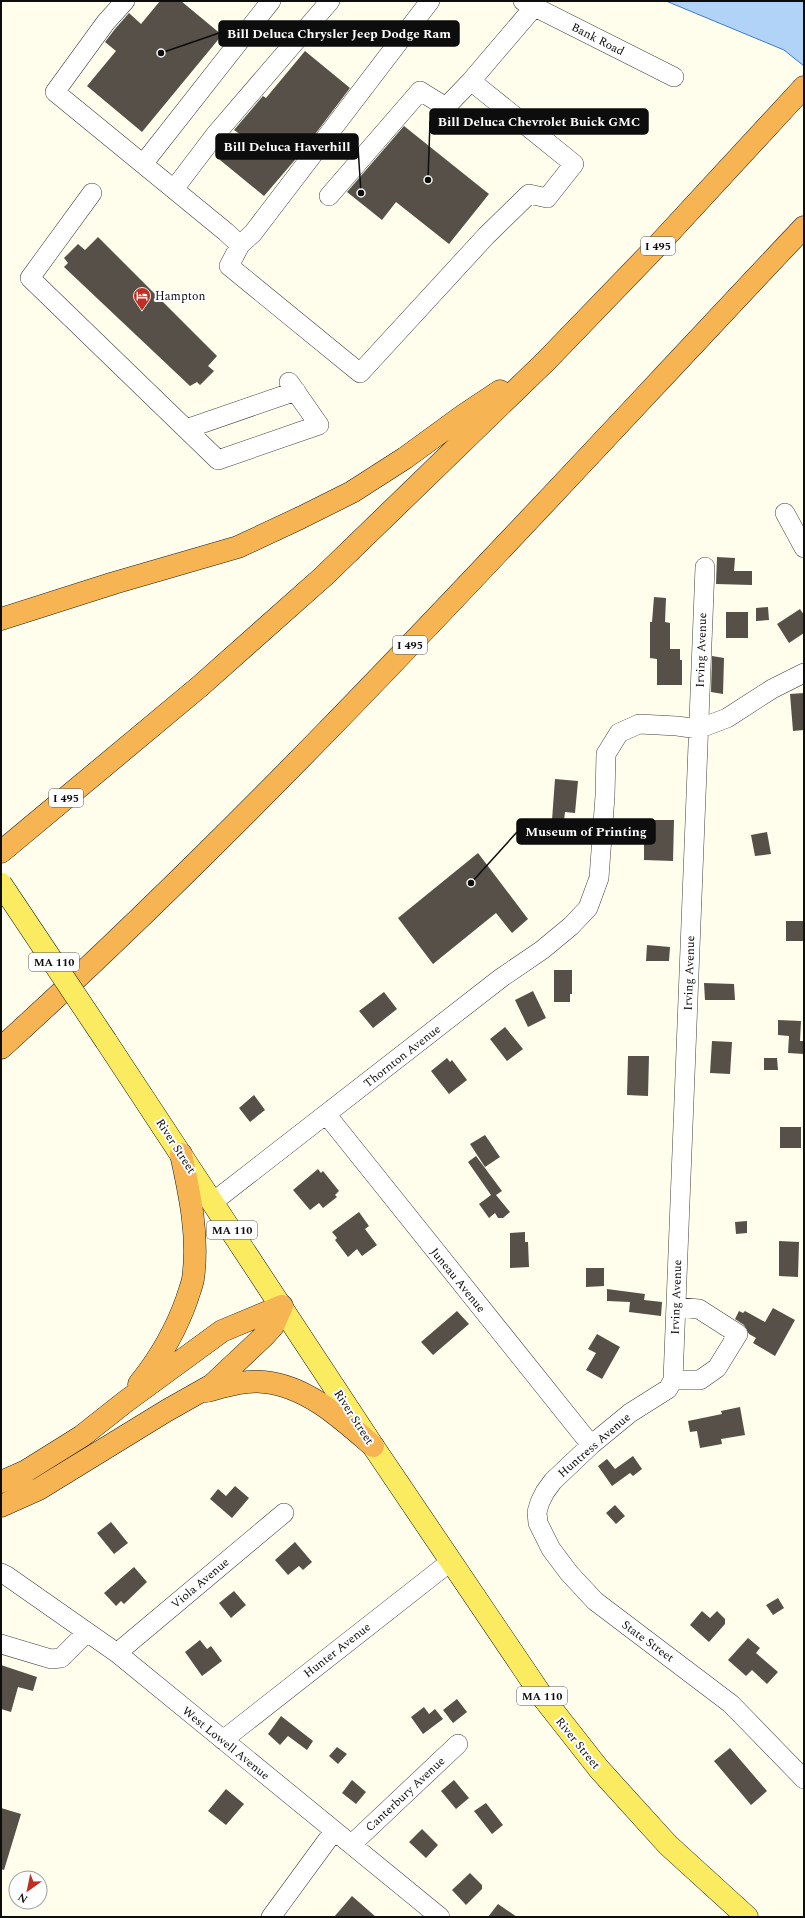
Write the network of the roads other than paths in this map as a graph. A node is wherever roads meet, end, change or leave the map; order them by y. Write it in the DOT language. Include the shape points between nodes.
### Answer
graph roads {
  1 [pos="124,1"];
  2 [pos="271,1"];
  3 [pos="330,1"];
  4 [pos="430,1"];
  5 [pos="528,4"];
  6 [pos="674,77"];
  7 [pos="471,81"];
  8 [pos="804,87"];
  9 [pos="143,164"];
  10 [pos="174,189"];
  11 [pos="92,193"];
  12 [pos="329,196"];
  13 [pos="804,227"];
  14 [pos="240,245"];
  15 [pos="546,361"];
  16 [pos="186,429"];
  17 [pos="785,513"];
  18 [pos="804,548"];
  19 [pos="705,567"];
  20 [pos="1,619"];
  21 [pos="804,673"];
  22 [pos="698,729"];
  23 [pos="1,852"];
  24 [pos="1,884"];
  25 [pos="4,1046"];
  26 [pos="326,1114"];
  27 [pos="181,1154"];
  28 [pos="213,1202"];
  29 [pos="282,1306"];
  30 [pos="676,1307"];
  31 [pos="673,1380"];
  32 [pos="196,1394"];
  33 [pos="125,1402"];
  34 [pos="591,1445"];
  35 [pos="373,1446"];
  36 [pos="553,1481"];
  37 [pos="1,1482"];
  38 [pos="1,1506"];
  39 [pos="284,1513"];
  40 [pos="450,1562"];
  41 [pos="4,1575"];
  42 [pos="87,1632"];
  43 [pos="1,1644"];
  44 [pos="117,1653"];
  45 [pos="223,1740"];
  46 [pos="458,1744"];
  47 [pos="804,1779"];
  48 [pos="334,1831"];
  49 [pos="352,1844"];
  50 [pos="271,1917"];
  51 [pos="440,1917"];
  52 [pos="747,1917"];
  1 -- 9 [label="street" via="55,92"];
  2 -- 9 [label="street"];
  3 -- 10 [label="street" via="215,135"];
  4 -- 14 [label="street" via="253,233"];
  5 -- 6 [label="street, Bank Road"];
  5 -- 7 [label="street"];
  7 -- 12 [label="street" via="446,107 420,91"];
  7 -- 14 [label="street" via="574,164 547,198 529,194 486,236 360,373 229,266"];
  8 -- 15 [label="highway, I 495" via="658,245"];
  9 -- 10 [label="street"];
  10 -- 14 [label="street"];
  11 -- 16 [label="street" via="30,278"];
  13 -- 25 [label="highway, I 495" via="335,723 160,897"];
  15 -- 20 [label="highway" via="352,492 300,518 238,547 114,582"];
  15 -- 23 [label="highway, I 495" via="324,576 199,687"];
  16 -- 16 [label="street" via="292,387 319,425 218,460"];
  17 -- 18 [label="street"];
  19 -- 22 [label="street, Irving Avenue"];
  21 -- 22 [label="street" via="772,689 727,718"];
  22 -- 26 [label="street, Thornton Avenue" via="639,724 619,733 606,754 606,796 600,878 588,908 572,926 542,950 501,978"];
  22 -- 30 [label="street, Irving Avenue"];
  24 -- 27 [label="main road, River Street / MA 110, bridge"];
  26 -- 28 [label="street, Thornton Avenue"];
  26 -- 34 [label="street, Juneau Avenue"];
  27 -- 28 [label="main road, River Street / MA 110"];
  27 -- 33 [label="highway" via="193,1208 193,1280 179,1322 156,1362"];
  28 -- 29 [label="main road, River Street / MA 110"];
  29 -- 32 [label="highway" via="273,1326 263,1337 212,1385"];
  29 -- 33 [label="highway" via="222,1332"];
  29 -- 35 [label="main road, River Street / MA 110"];
  30 -- 31 [label="street, Irving Avenue"];
  30 -- 31 [label="street" via="699,1309 738,1334 717,1368 700,1380"];
  31 -- 34 [label="street, Huntress Avenue" via="668,1389 630,1413"];
  32 -- 35 [label="highway" via="237,1383 264,1382 296,1390 335,1413"];
  32 -- 38 [label="highway" via="39,1489"];
  33 -- 37 [label="highway" via="82,1436 26,1471"];
  34 -- 36 [label="street, Huntress Avenue"];
  35 -- 40 [label="main road, River Street / MA 110"];
  36 -- 47 [label="street, State Street" via="540,1502 538,1522 551,1549 569,1573 606,1610 731,1704"];
  39 -- 44 [label="street, Viola Avenue"];
  40 -- 45 [label="street, Hunter Avenue"];
  40 -- 52 [label="main road, River Street / MA 110" via="544,1699 599,1769 668,1844"];
  41 -- 42 [label="street, West Lowell Avenue"];
  42 -- 43 [label="street" via="61,1658 51,1659"];
  42 -- 44 [label="street, West Lowell Avenue"];
  44 -- 45 [label="street, West Lowell Avenue"];
  45 -- 48 [label="street, West Lowell Avenue"];
  46 -- 49 [label="street, Canterbury Avenue"];
  48 -- 49 [label="street, West Lowell Avenue"];
  48 -- 50 [label="street"];
  49 -- 51 [label="street, West Lowell Avenue"];
}
